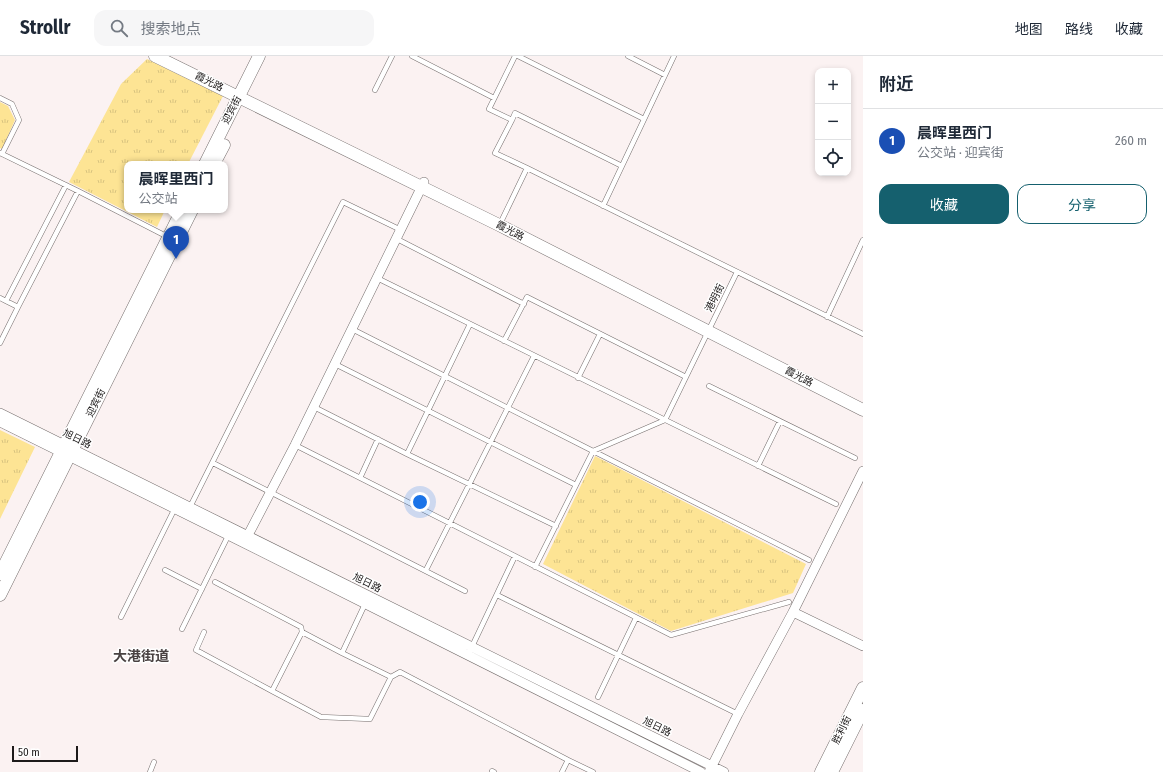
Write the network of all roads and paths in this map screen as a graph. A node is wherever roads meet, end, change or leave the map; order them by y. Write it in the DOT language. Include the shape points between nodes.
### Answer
graph roads {
  1 [pos="155,56"];
  2 [pos="171,56"];
  3 [pos="259,56"];
  4 [pos="268,56"];
  5 [pos="392,56"];
  6 [pos="412,56"];
  7 [pos="516,56"];
  8 [pos="628,56"];
  9 [pos="674,56"];
  10 [pos="666,75"];
  11 [pos="376,90"];
  12 [pos="243,96"];
  13 [pos="0,98"];
  14 [pos="494,98"];
  15 [pos="644,119"];
  16 [pos="512,120"];
  17 [pos="1,154"];
  18 [pos="207,161"];
  19 [pos="215,161"];
  20 [pos="622,166"];
  21 [pos="527,168"];
  22 [pos="66,185"];
  23 [pos="422,185"];
  24 [pos="78,191"];
  25 [pos="603,206"];
  26 [pos="180,213"];
  27 [pos="190,213"];
  28 [pos="500,223"];
  29 [pos="399,235"];
  30 [pos="168,237"];
  31 [pos="863,240"];
  32 [pos="737,272"];
  33 [pos="377,278"];
  34 [pos="0,298"];
  35 [pos="6,301"];
  36 [pos="524,304"];
  37 [pos="18,307"];
  38 [pos="827,317"];
  39 [pos="470,324"];
  40 [pos="710,328"];
  41 [pos="352,329"];
  42 [pos="600,334"];
  43 [pos="863,334"];
  44 [pos="504,341"];
  45 [pos="0,343"];
  46 [pos="534,356"];
  47 [pos="335,364"];
  48 [pos="445,376"];
  49 [pos="686,377"];
  50 [pos="578,378"];
  51 [pos="709,386"];
  52 [pos="863,402"];
  53 [pos="314,407"];
  54 [pos="508,408"];
  55 [pos="428,410"];
  56 [pos="863,410"];
  57 [pos="0,414"];
  58 [pos="665,420"];
  59 [pos="780,421"];
  60 [pos="0,422"];
  61 [pos="378,439"];
  62 [pos="491,442"];
  63 [pos="295,446"];
  64 [pos="67,451"];
  65 [pos="592,451"];
  66 [pos="406,454"];
  67 [pos="855,458"];
  68 [pos="213,463"];
  69 [pos="758,466"];
  70 [pos="863,471"];
  71 [pos="360,478"];
  72 [pos="470,484"];
  73 [pos="576,485"];
  74 [pos="271,492"];
  75 [pos="836,504"];
  76 [pos="177,505"];
  77 [pos="188,510"];
  78 [pos="450,524"];
  79 [pos="556,526"];
  80 [pos="230,531"];
  81 [pos="246,539"];
  82 [pos="515,556"];
  83 [pos="809,560"];
  84 [pos="535,567"];
  85 [pos="166,570"];
  86 [pos="426,570"];
  87 [pos="0,574"];
  88 [pos="215,582"];
  89 [pos="202,589"];
  90 [pos="465,591"];
  91 [pos="0,595"];
  92 [pos="497,595"];
  93 [pos="789,602"];
  94 [pos="365,604"];
  95 [pos="793,612"];
  96 [pos="121,617"];
  97 [pos="636,618"];
  98 [pos="182,629"];
  99 [pos="204,632"];
  100 [pos="302,632"];
  101 [pos="863,646"];
  102 [pos="470,651"];
  103 [pos="342,653"];
  104 [pos="618,655"];
  105 [pos="391,677"];
  106 [pos="863,688"];
  107 [pos="272,691"];
  108 [pos="598,697"];
  109 [pos="863,710"];
  110 [pos="738,714"];
  111 [pos="568,760"];
  112 [pos="154,762"];
  113 [pos="711,769"];
  114 [pos="150,772"];
  115 [pos="562,772"];
  116 [pos="593,772"];
  117 [pos="701,772"];
  118 [pos="724,772"];
  119 [pos="821,772"];
  120 [pos="832,772"];
  1 -- 12 [label="street, 霞光路"];
  2 -- 12 [label="street, 霞光路"];
  3 -- 12 [label="street, 迎宾街"];
  4 -- 12 [label="street, 迎宾街"];
  5 -- 11 [label="lane"];
  6 -- 14 [label="lane"];
  7 -- 14 [label="lane"];
  7 -- 15 [label="lane"];
  8 -- 10 [label="lane"];
  9 -- 10 [label="lane"];
  10 -- 15 [label="lane"];
  12 -- 18 [label="street, 迎宾街"];
  12 -- 19 [label="street, 迎宾街"];
  12 -- 23 [label="street, 霞光路"];
  13 -- 17 [label="lane" via="12,104 19,120"];
  14 -- 16 [label="lane" via="489,109"];
  15 -- 20 [label="lane"];
  16 -- 20 [label="lane" via="515,113"];
  16 -- 21 [label="lane" via="495,153"];
  17 -- 22 [label="lane"];
  20 -- 25 [label="lane"];
  21 -- 25 [label="lane"];
  21 -- 28 [label="lane"];
  22 -- 24 [label="lane"];
  22 -- 35 [label="lane"];
  23 -- 28 [label="street, 霞光路"];
  23 -- 29 [label="street"];
  24 -- 30 [label="lane"];
  24 -- 37 [label="lane"];
  25 -- 32 [label="lane"];
  26 -- 30 [label="street, 迎宾街"];
  27 -- 64 [label="street, 迎宾街"];
  28 -- 40 [label="street, 霞光路"];
  29 -- 33 [label="street"];
  29 -- 36 [label="lane"];
  29 -- 68 [label="lane" via="343,202"];
  30 -- 64 [label="street, 迎宾街"];
  31 -- 38 [label="lane"];
  32 -- 38 [label="lane"];
  32 -- 40 [label="lane, 港明街"];
  33 -- 39 [label="lane"];
  33 -- 41 [label="street"];
  34 -- 35 [label="lane"];
  35 -- 37 [label="lane"];
  36 -- 42 [label="lane" via="527,297"];
  36 -- 44 [label="lane"];
  37 -- 45 [label="lane"];
  38 -- 43 [label="lane"];
  39 -- 44 [label="lane"];
  39 -- 48 [label="lane"];
  40 -- 49 [label="lane, 港明街"];
  40 -- 52 [label="street, 霞光路"];
  40 -- 56 [label="street, 霞光路"];
  41 -- 47 [label="street"];
  41 -- 48 [label="lane"];
  42 -- 49 [label="lane"];
  42 -- 50 [label="lane"];
  44 -- 46 [label="lane"];
  46 -- 50 [label="lane"];
  46 -- 54 [label="lane"];
  47 -- 53 [label="street"];
  47 -- 55 [label="lane"];
  48 -- 54 [label="lane"];
  48 -- 55 [label="lane"];
  49 -- 58 [label="lane, 港明街"];
  50 -- 58 [label="lane"];
  51 -- 59 [label="lane"];
  53 -- 61 [label="lane"];
  53 -- 63 [label="street"];
  54 -- 62 [label="lane"];
  54 -- 65 [label="lane"];
  55 -- 62 [label="lane"];
  55 -- 66 [label="lane"];
  57 -- 64 [label="street, 旭日路"];
  58 -- 65 [label="lane"];
  58 -- 69 [label="lane"];
  59 -- 67 [label="lane"];
  59 -- 69 [label="lane"];
  60 -- 64 [label="street, 旭日路"];
  61 -- 66 [label="lane"];
  61 -- 71 [label="lane"];
  62 -- 72 [label="lane"];
  62 -- 73 [label="lane"];
  63 -- 71 [label="lane"];
  63 -- 74 [label="street"];
  64 -- 76 [label="street, 旭日路"];
  64 -- 87 [label="street, 迎宾街"];
  64 -- 91 [label="street, 迎宾街"];
  65 -- 73 [label="lane"];
  65 -- 83 [label="lane"];
  66 -- 72 [label="lane"];
  68 -- 74 [label="lane"];
  68 -- 77 [label="lane"];
  69 -- 75 [label="lane"];
  70 -- 95 [label="street"];
  71 -- 78 [label="lane"];
  72 -- 78 [label="lane"];
  72 -- 79 [label="lane"];
  73 -- 79 [label="lane"];
  74 -- 81 [label="street"];
  74 -- 86 [label="lane"];
  76 -- 77 [label="street, 旭日路"];
  76 -- 96 [label="lane"];
  77 -- 80 [label="street, 旭日路"];
  78 -- 82 [label="lane"];
  78 -- 86 [label="lane"];
  79 -- 84 [label="lane"];
  80 -- 81 [label="street, 旭日路"];
  80 -- 89 [label="lane"];
  81 -- 94 [label="street, 旭日路"];
  81 -- 102 [label="street, 旭日路"];
  82 -- 84 [label="lane"];
  82 -- 92 [label="lane"];
  84 -- 97 [label="lane"];
  85 -- 89 [label="lane"];
  86 -- 90 [label="lane"];
  88 -- 100 [label="lane" via="301,627"];
  89 -- 98 [label="lane"];
  92 -- 102 [label="lane"];
  92 -- 104 [label="lane"];
  93 -- 97 [label="lane" via="671,635"];
  94 -- 102 [label="street, 旭日路"];
  94 -- 103 [label="lane"];
  95 -- 101 [label="street"];
  95 -- 110 [label="street"];
  97 -- 104 [label="lane"];
  99 -- 107 [label="lane" via="196,650"];
  100 -- 103 [label="lane"];
  100 -- 107 [label="lane"];
  102 -- 113 [label="street, 旭日路"];
  102 -- 117 [label="street, 旭日路"];
  103 -- 105 [label="lane"];
  104 -- 108 [label="lane"];
  104 -- 110 [label="lane"];
  105 -- 107 [label="lane" via="370,719 321,717"];
  105 -- 111 [label="lane" via="400,672"];
  106 -- 119 [label="street, 胜利街"];
  109 -- 120 [label="street, 胜利街"];
  110 -- 113 [label="street"];
  111 -- 115 [label="lane"];
  111 -- 116 [label="lane"];
  112 -- 114 [label="lane"];
  113 -- 118 [label="street, 旭日路"];
}
